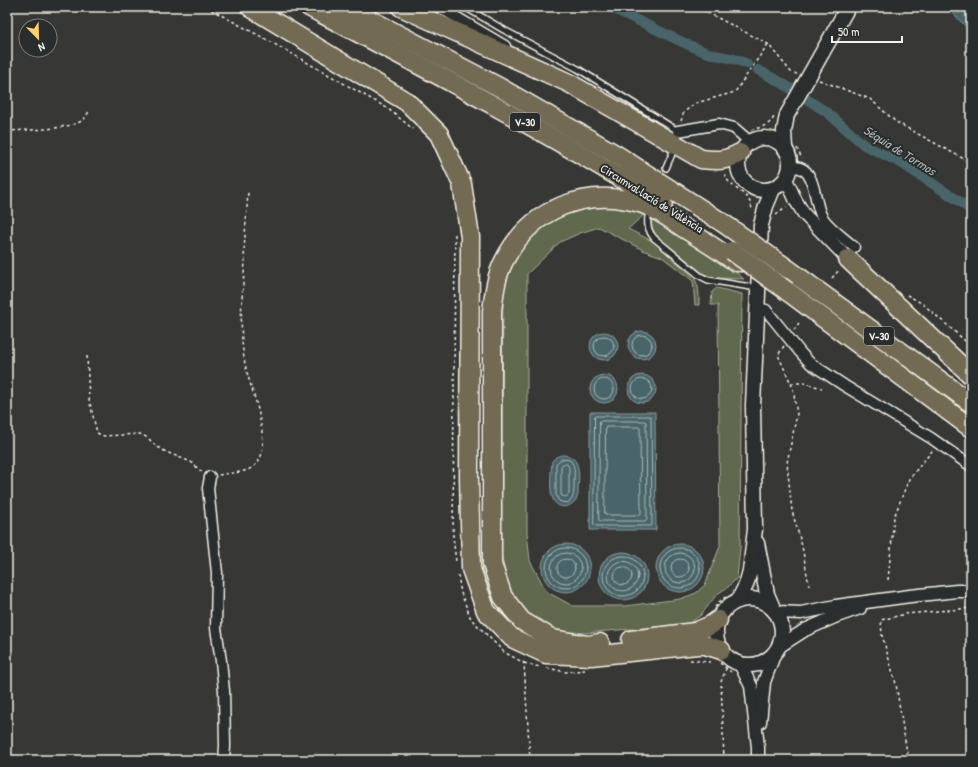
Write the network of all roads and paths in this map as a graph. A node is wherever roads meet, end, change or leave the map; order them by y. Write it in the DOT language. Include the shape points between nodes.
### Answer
graph roads {
  1 [pos="206,7"];
  2 [pos="250,7"];
  3 [pos="309,7"];
  4 [pos="346,7"];
  5 [pos="401,7"];
  6 [pos="439,7"];
  7 [pos="465,7"];
  8 [pos="697,7"];
  9 [pos="848,7"];
  10 [pos="768,44"];
  11 [pos="798,74"];
  12 [pos="819,80"];
  13 [pos="569,83"];
  14 [pos="344,84"];
  15 [pos="89,111"];
  16 [pos="781,115"];
  17 [pos="7,131"];
  18 [pos="677,138"];
  19 [pos="764,138"];
  20 [pos="744,144"];
  21 [pos="790,146"];
  22 [pos="720,161"];
  23 [pos="971,165"];
  24 [pos="666,168"];
  25 [pos="793,171"];
  26 [pos="750,186"];
  27 [pos="773,189"];
  28 [pos="248,192"];
  29 [pos="796,201"];
  30 [pos="648,216"];
  31 [pos="762,220"];
  32 [pos="851,253"];
  33 [pos="730,254"];
  34 [pos="758,288"];
  35 [pos="906,294"];
  36 [pos="757,308"];
  37 [pos="789,338"];
  38 [pos="971,346"];
  39 [pos="87,356"];
  40 [pos="971,375"];
  41 [pos="791,383"];
  42 [pos="822,388"];
  43 [pos="971,403"];
  44 [pos="971,428"];
  45 [pos="938,443"];
  46 [pos="971,466"];
  47 [pos="210,477"];
  48 [pos="755,529"];
  49 [pos="888,580"];
  50 [pos="809,586"];
  51 [pos="971,591"];
  52 [pos="734,598"];
  53 [pos="886,600"];
  54 [pos="971,608"];
  55 [pos="775,610"];
  56 [pos="717,613"];
  57 [pos="777,650"];
  58 [pos="729,663"];
  59 [pos="758,747"];
  60 [pos="224,760"];
  61 [pos="724,760"];
  62 [pos="758,760"];
  63 [pos="905,760"];
  1 -- 14 [label="path"];
  2 -- 58 [label="highway" via="407,102 439,134 462,184 470,237 471,569 486,611 512,638 546,654 591,656 705,645"];
  3 -- 33 [label="highway, Circumval·lació de València / V-30" via="496,106 612,172 669,208"];
  4 -- 43 [label="highway, Circumval·lació de València / V-30, bridge" via="506,91 617,155 788,268"];
  5 -- 13 [label="highway"];
  6 -- 13 [label="street"];
  7 -- 18 [label="lane" via="578,68"];
  8 -- 10 [label="path"];
  9 -- 16 [label="main road, bridge"];
  10 -- 11 [label="path" via="791,72"];
  10 -- 18 [label="path" via="735,92 696,103 684,112"];
  12 -- 23 [label="path" via="870,99 896,122 964,158"];
  13 -- 18 [label="highway"];
  15 -- 17 [label="path" via="84,119 73,124"];
  16 -- 19 [label="main road"];
  16 -- 20 [label="path" via="765,126 752,129"];
  16 -- 21 [label="main road"];
  18 -- 20 [label="street" via="719,124 734,128"];
  18 -- 22 [label="highway" via="701,159"];
  18 -- 24 [label="lane"];
  19 -- 20 [label="main road"];
  19 -- 21 [label="main road"];
  20 -- 22 [label="highway" via="730,159"];
  20 -- 26 [label="main road" via="738,168 744,181"];
  21 -- 25 [label="main road"];
  21 -- 25 [label="path" via="802,158"];
  22 -- 31 [label="path" via="729,182 745,195"];
  25 -- 27 [label="main road" via="781,185"];
  25 -- 29 [label="street"];
  25 -- 32 [label="street" via="808,174 817,206 824,219"];
  26 -- 27 [label="main road" via="757,190"];
  26 -- 31 [label="main road"];
  27 -- 31 [label="main road"];
  28 -- 47 [label="path" via="241,332 249,382 259,412 262,456 251,468"];
  29 -- 31 [label="path"];
  29 -- 32 [label="street" via="804,214"];
  30 -- 34 [label="lane" via="647,226 654,238 700,276 708,280"];
  31 -- 34 [label="main road"];
  32 -- 40 [label="highway"];
  33 -- 44 [label="highway, Circumval·lació de València / V-30, bridge" via="748,263 787,291"];
  33 -- 56 [label="highway" via="644,205 617,198 590,198 563,206 540,218 516,239 503,262 496,282 492,311 492,564 503,597 522,621 553,639 588,645 695,632 711,625"];
  34 -- 36 [label="main road"];
  35 -- 38 [label="path" via="923,304"];
  36 -- 37 [label="street" via="766,310"];
  36 -- 48 [label="main road" via="753,405"];
  37 -- 41 [label="path" via="778,355"];
  37 -- 45 [label="street" via="810,363"];
  39 -- 47 [label="path" via="89,400 97,433 104,436 140,434 166,452 191,462"];
  41 -- 42 [label="path" via="804,383"];
  41 -- 50 [label="path" via="797,414 787,463 792,511 802,546"];
  45 -- 46 [label="street"];
  45 -- 49 [label="path" via="909,480 894,517"];
  47 -- 60 [label="street" via="208,488 218,573 216,628 224,691"];
  48 -- 52 [label="main road" via="746,585"];
  48 -- 55 [label="main road" via="767,594"];
  51 -- 53 [label="street"];
  52 -- 55 [label="main road" via="756,600"];
  52 -- 56 [label="main road" via="723,612"];
  52 -- 56 [label="path" via="719,602"];
  53 -- 55 [label="street" via="801,613"];
  53 -- 57 [label="street" via="805,630"];
  54 -- 63 [label="path" via="906,614 881,620 882,635 896,684 907,753"];
  55 -- 57 [label="main road" via="783,632"];
  56 -- 58 [label="main road" via="717,640"];
  57 -- 58 [label="main road" via="767,660 758,664 749,666"];
  57 -- 59 [label="street" via="764,682"];
  58 -- 59 [label="street" via="751,686"];
  58 -- 61 [label="path" via="721,682"];
  59 -- 62 [label="street"];
}
